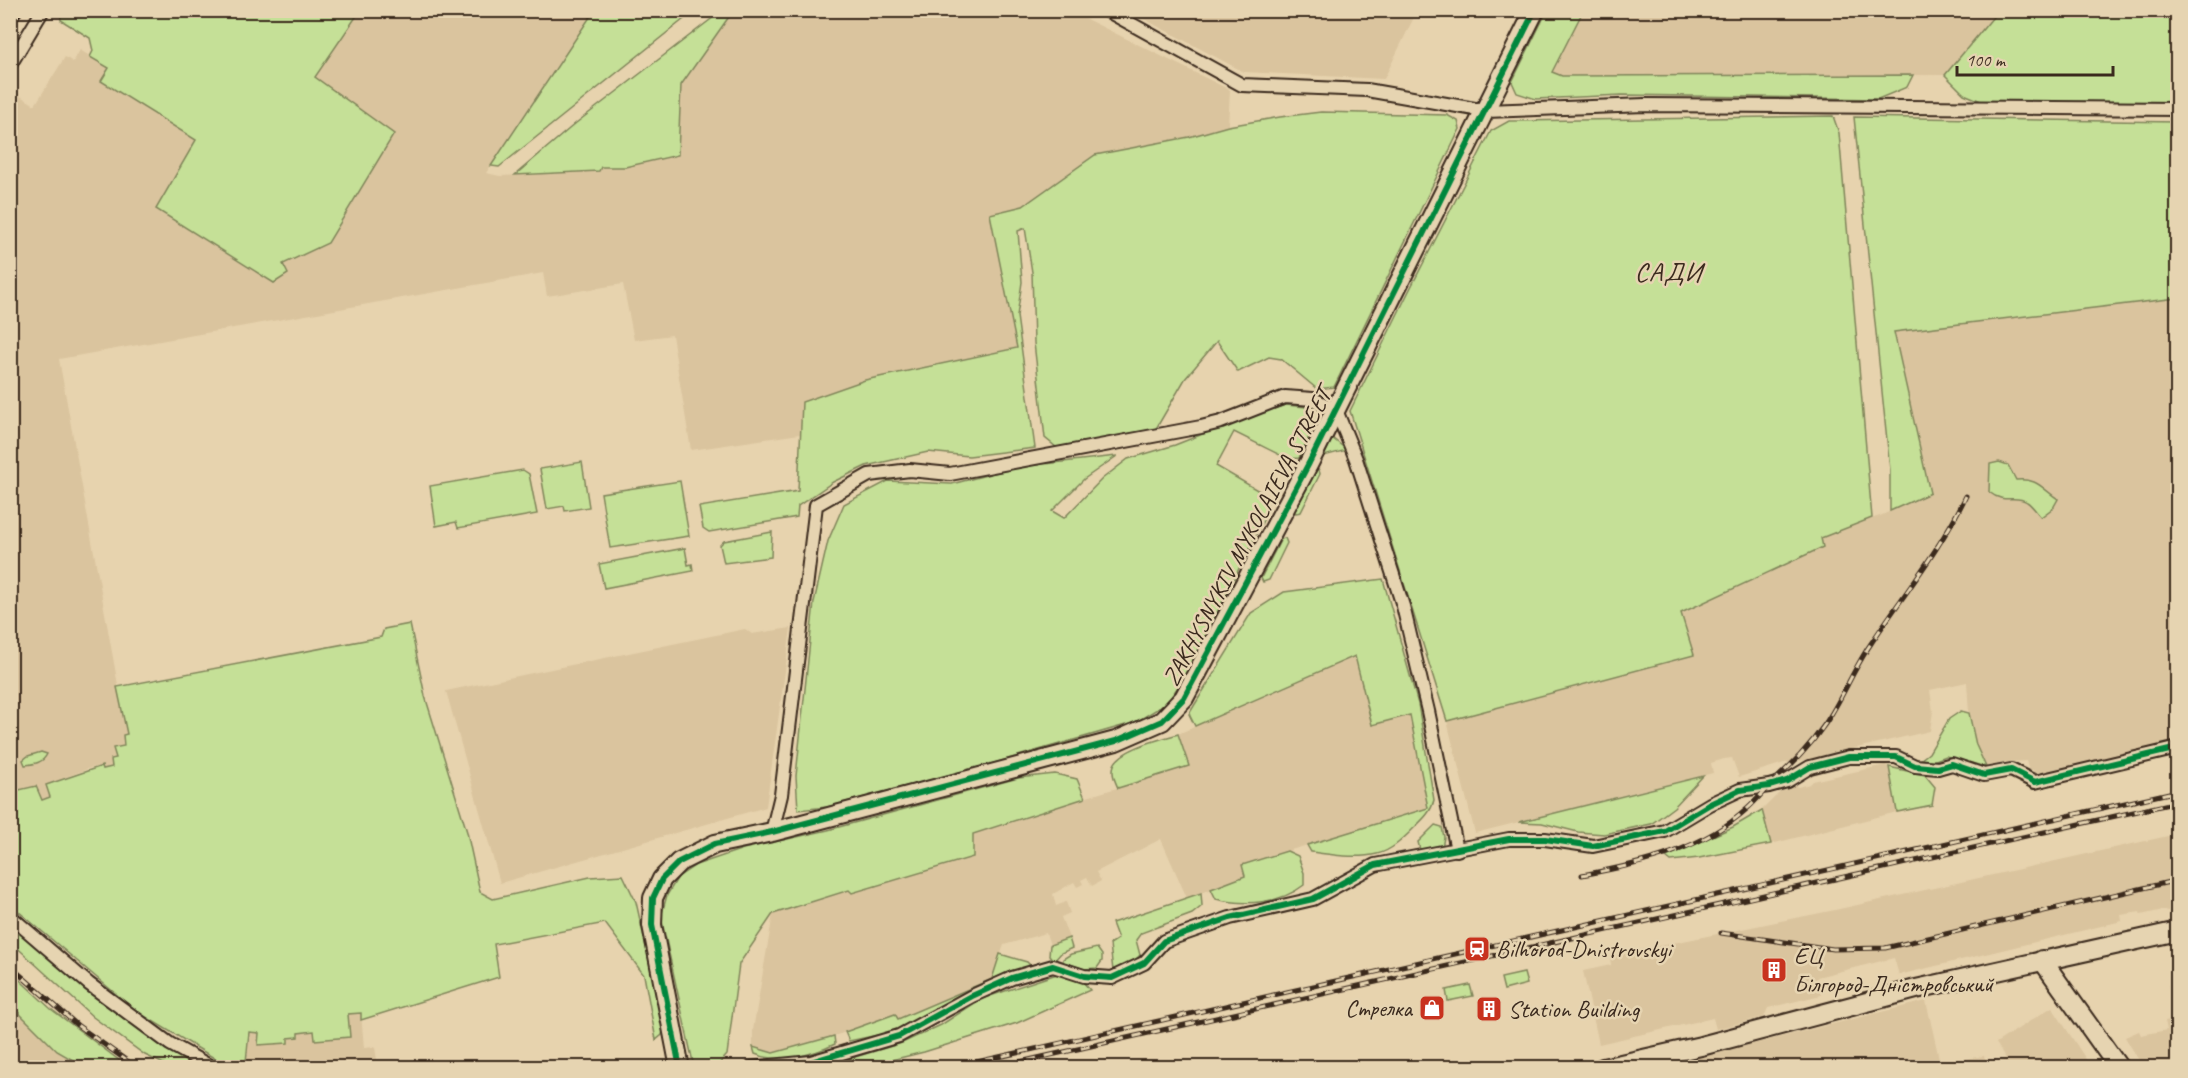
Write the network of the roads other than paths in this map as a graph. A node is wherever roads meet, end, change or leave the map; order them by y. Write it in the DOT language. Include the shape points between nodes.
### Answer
graph roads {
  1 [pos="43,10"];
  2 [pos="1106,10"];
  3 [pos="1535,10"];
  4 [pos="10,65"];
  5 [pos="2178,109"];
  6 [pos="1486,111"];
  7 [pos="1336,410"];
  8 [pos="2178,748"];
  9 [pos="772,832"];
  10 [pos="1457,849"];
  11 [pos="10,916"];
  12 [pos="2178,931"];
  13 [pos="2042,960"];
  14 [pos="213,1068"];
  15 [pos="680,1068"];
  16 [pos="751,1068"];
  17 [pos="1603,1068"];
  18 [pos="2119,1068"];
  1 -- 4 [label="street"];
  2 -- 6 [label="street" via="1242,85 1367,90"];
  3 -- 6 [label="street, ZAKHYSNYKIV MYKOLAIEVA STREET"];
  5 -- 6 [label="street" via="1645,105"];
  6 -- 7 [label="street, ZAKHYSNYKIV MYKOLAIEVA STREET"];
  7 -- 9 [label="street, ZAKHYSNYKIV MYKOLAIEVA STREET" via="1184,698 1162,721 1116,741"];
  7 -- 9 [label="street" via="1313,399 1285,397 1201,427 950,474 910,470 869,475 816,505 781,795"];
  7 -- 10 [label="street" via="1356,459 1403,606"];
  8 -- 10 [label="street" via="2035,782 2011,770 1984,775 1952,764 1938,768 1915,766 1896,757 1849,757 1810,767 1787,781 1740,790 1665,831 1593,846 1509,839"];
  9 -- 15 [label="street, ZAKHYSNYKIV MYKOLAIEVA STREET" via="715,844 679,862 662,879 653,898 652,925"];
  10 -- 16 [label="street" via="1375,865 1313,899 1230,918 1164,941 1144,963 1112,978 1084,976 1053,966 972,996 899,1036 811,1062"];
  11 -- 14 [label="street" via="89,984 170,1044"];
  12 -- 13 [label="street"];
  13 -- 17 [label="street"];
  13 -- 18 [label="street"];
}
